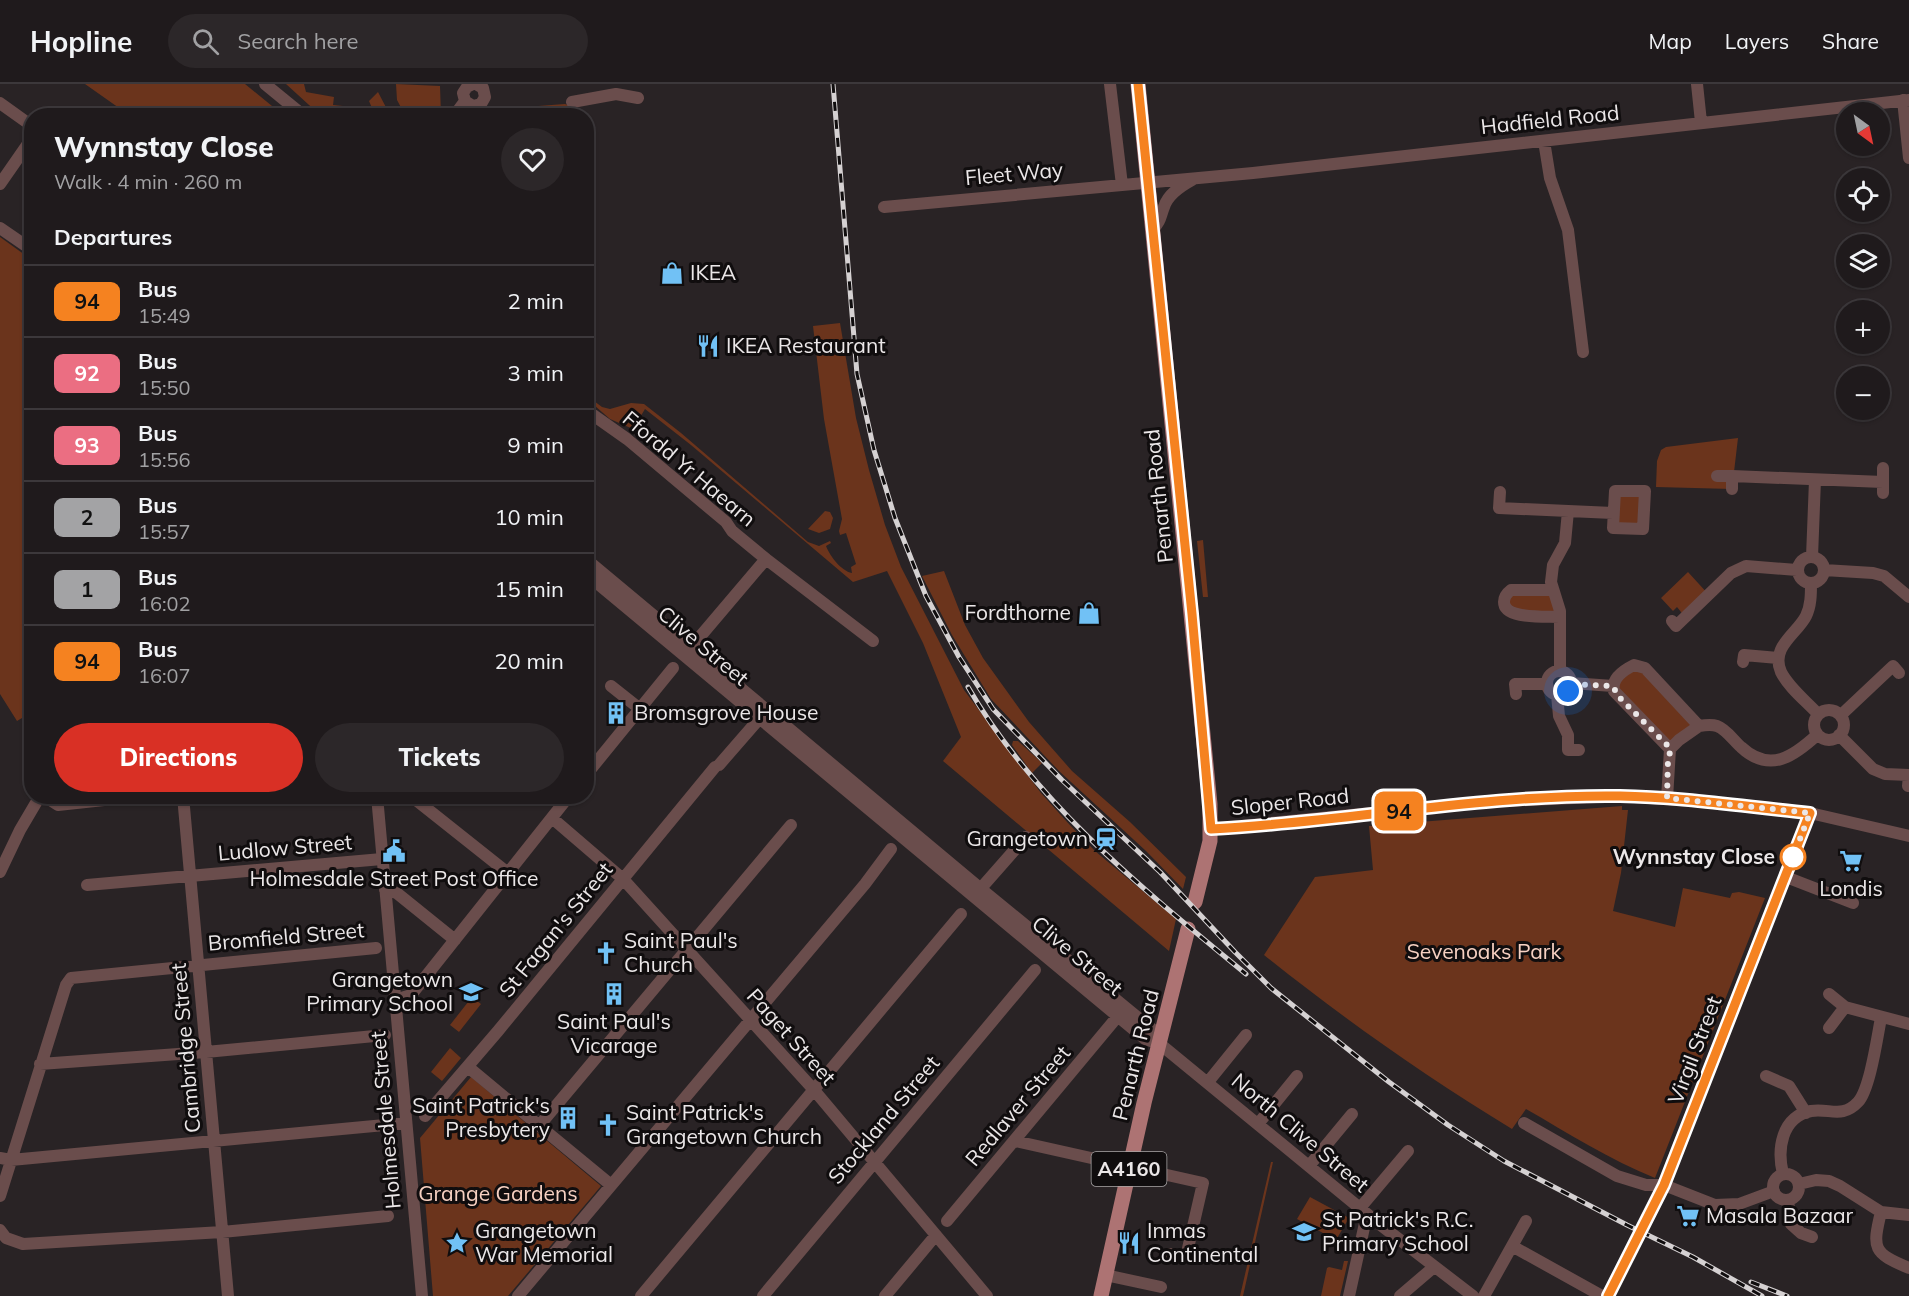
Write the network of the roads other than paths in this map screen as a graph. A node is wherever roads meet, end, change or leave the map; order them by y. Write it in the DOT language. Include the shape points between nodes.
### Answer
graph roads {
  1 [pos="265,84"];
  2 [pos="472,84"];
  3 [pos="1110,84"];
  4 [pos="1138,84"];
  5 [pos="1697,84"];
  6 [pos="611,89"];
  7 [pos="638,98"];
  8 [pos="1906,100"];
  9 [pos="465,101"];
  10 [pos="572,102"];
  11 [pos="0,104"];
  12 [pos="294,108"];
  13 [pos="460,108"];
  14 [pos="24,120"];
  15 [pos="1701,122"];
  16 [pos="1544,141"];
  17 [pos="24,150"];
  18 [pos="1909,158"];
  19 [pos="1196,178"];
  20 [pos="1149,182"];
  21 [pos="0,184"];
  22 [pos="1122,185"];
  23 [pos="884,207"];
  24 [pos="0,228"];
  25 [pos="1154,229"];
  26 [pos="24,244"];
  27 [pos="1582,352"];
  28 [pos="594,416"];
  29 [pos="1883,468"];
  30 [pos="1717,476"];
  31 [pos="1815,480"];
  32 [pos="1500,492"];
  33 [pos="1568,511"];
  34 [pos="1613,513"];
  35 [pos="1812,557"];
  36 [pos="766,559"];
  37 [pos="594,566"];
  38 [pos="1797,570"];
  39 [pos="1824,570"];
  40 [pos="594,580"];
  41 [pos="1811,583"];
  42 [pos="1552,590"];
  43 [pos="1909,597"];
  44 [pos="1560,617"];
  45 [pos="1672,621"];
  46 [pos="873,641"];
  47 [pos="687,651"];
  48 [pos="1778,658"];
  49 [pos="1743,662"];
  50 [pos="673,668"];
  51 [pos="1560,671"];
  52 [pos="1899,673"];
  53 [pos="1547,684"];
  54 [pos="1571,684"];
  55 [pos="611,686"];
  56 [pos="1613,686"];
  57 [pos="1516,694"];
  58 [pos="1557,695"];
  59 [pos="640,709"];
  60 [pos="1818,714"];
  61 [pos="1841,715"];
  62 [pos="759,719"];
  63 [pos="1698,726"];
  64 [pos="1817,735"];
  65 [pos="1839,735"];
  66 [pos="1671,749"];
  67 [pos="1579,750"];
  68 [pos="594,764"];
  69 [pos="1908,786"];
  70 [pos="1667,798"];
  71 [pos="37,804"];
  72 [pos="184,804"];
  73 [pos="378,804"];
  74 [pos="421,804"];
  75 [pos="563,804"];
  76 [pos="1810,813"];
  77 [pos="552,818"];
  78 [pos="790,825"];
  79 [pos="1211,829"];
  80 [pos="1909,836"];
  81 [pos="1026,837"];
  82 [pos="891,849"];
  83 [pos="382,859"];
  84 [pos="0,872"];
  85 [pos="508,873"];
  86 [pos="190,876"];
  87 [pos="1786,877"];
  88 [pos="623,879"];
  89 [pos="87,885"];
  90 [pos="385,890"];
  91 [pos="977,892"];
  92 [pos="1853,903"];
  93 [pos="961,914"];
  94 [pos="455,940"];
  95 [pos="376,948"];
  96 [pos="686,951"];
  97 [pos="198,964"];
  98 [pos="1035,970"];
  99 [pos="1829,994"];
  100 [pos="395,1000"];
  101 [pos="1845,1007"];
  102 [pos="1122,1011"];
  103 [pos="1881,1018"];
  104 [pos="749,1020"];
  105 [pos="1909,1024"];
  106 [pos="1828,1028"];
  107 [pos="385,1035"];
  108 [pos="1246,1035"];
  109 [pos="1160,1044"];
  110 [pos="206,1052"];
  111 [pos="40,1064"];
  112 [pos="468,1067"];
  113 [pos="1297,1076"];
  114 [pos="1766,1076"];
  115 [pos="1208,1082"];
  116 [pos="813,1090"];
  117 [pos="1806,1113"];
  118 [pos="1352,1114"];
  119 [pos="425,1116"];
  120 [pos="406,1123"];
  121 [pos="1524,1123"];
  122 [pos="1258,1124"];
  123 [pos="539,1126"];
  124 [pos="214,1141"];
  125 [pos="1015,1141"];
  126 [pos="1408,1151"];
  127 [pos="5,1159"];
  128 [pos="874,1163"];
  129 [pos="1309,1166"];
  130 [pos="1130,1167"];
  131 [pos="1783,1174"];
  132 [pos="1799,1184"];
  133 [pos="611,1185"];
  134 [pos="1664,1185"];
  135 [pos="1774,1191"];
  136 [pos="0,1196"];
  137 [pos="1788,1200"];
  138 [pos="1363,1211"];
  139 [pos="1881,1212"];
  140 [pos="1909,1215"];
  141 [pos="388,1216"];
  142 [pos="947,1221"];
  143 [pos="1526,1221"];
  144 [pos="0,1230"];
  145 [pos="222,1232"];
  146 [pos="936,1235"];
  147 [pos="1812,1237"];
  148 [pos="1512,1246"];
  149 [pos="1170,1254"];
  150 [pos="1434,1267"];
  151 [pos="1909,1268"];
  152 [pos="1106,1275"];
  153 [pos="1161,1287"];
  154 [pos="228,1296"];
  155 [pos="422,1296"];
  156 [pos="518,1296"];
  157 [pos="640,1296"];
  158 [pos="763,1296"];
  159 [pos="885,1296"];
  160 [pos="987,1296"];
  161 [pos="1101,1296"];
  162 [pos="1349,1296"];
  163 [pos="1400,1296"];
  164 [pos="1473,1296"];
  165 [pos="1484,1296"];
  166 [pos="1602,1296"];
  167 [pos="1608,1296"];
  1 -- 12 [label="street"];
  2 -- 9 [label="street" via="465,90"];
  2 -- 9 [label="street" via="485,91 484,101 477,106"];
  3 -- 22 [label="street"];
  4 -- 20 [label="main road, Penarth Road / A4160"];
  5 -- 15 [label="street"];
  6 -- 7 [label="street"];
  6 -- 10 [label="street"];
  8 -- 15 [label="street, Hadfield Road"];
  8 -- 18 [label="street"];
  9 -- 13 [label="street"];
  11 -- 14 [label="street"];
  15 -- 16 [label="street, Hadfield Road"];
  16 -- 19 [label="street, Hadfield Road"];
  16 -- 27 [label="street" via="1550,178 1569,230"];
  17 -- 21 [label="street"];
  19 -- 20 [label="street, Hadfield Road"];
  19 -- 25 [label="street, Hadfield Road" via="1171,196"];
  20 -- 22 [label="street, Fleet Way"];
  20 -- 25 [label="main road, Penarth Road / A4160"];
  22 -- 23 [label="street, Fleet Way"];
  24 -- 26 [label="street"];
  25 -- 79 [label="main road, Penarth Road / A4160"];
  28 -- 36 [label="street, Ffordd Yr Haearn"];
  29 -- 31 [label="street" via="1883,488"];
  30 -- 31 [label="street" via="1732,483"];
  31 -- 35 [label="street"];
  32 -- 33 [label="street" via="1499,508"];
  33 -- 34 [label="street"];
  33 -- 42 [label="street" via="1565,543 1553,565"];
  35 -- 38 [label="street" via="1801,562"];
  35 -- 39 [label="street" via="1820,561"];
  36 -- 46 [label="street, Ffordd Yr Haearn"];
  36 -- 47 [label="street"];
  37 -- 47 [label="street, Clive Street"];
  38 -- 41 [label="street" via="1803,581"];
  38 -- 45 [label="street" via="1746,566 1681,612 1676,626"];
  39 -- 41 [label="street" via="1821,578"];
  39 -- 43 [label="street" via="1884,576"];
  40 -- 47 [label="street, Clive Street"];
  41 -- 48 [label="street" via="1805,618"];
  42 -- 44 [label="street"];
  42 -- 44 [label="street" via="1510,590 1504,606 1514,615"];
  44 -- 51 [label="street"];
  47 -- 62 [label="street, Clive Street"];
  47 -- 91 [label="street, Clive Street"];
  48 -- 49 [label="street" via="1744,655"];
  48 -- 60 [label="street" via="1786,680"];
  50 -- 59 [label="street"];
  51 -- 53 [label="street" via="1551,675"];
  51 -- 54 [label="street" via="1569,676"];
  52 -- 61 [label="street" via="1893,666"];
  53 -- 57 [label="street" via="1515,684"];
  53 -- 58 [label="street"];
  54 -- 56 [label="street"];
  54 -- 58 [label="street" via="1568,691"];
  55 -- 59 [label="street"];
  56 -- 63 [label="street" via="1629,668 1639,665"];
  56 -- 66 [label="street" via="1618,696"];
  58 -- 67 [label="street" via="1568,750"];
  59 -- 68 [label="street"];
  60 -- 61 [label="street" via="1828,709"];
  60 -- 64 [label="street" via="1814,724"];
  61 -- 65 [label="street" via="1844,725"];
  62 -- 88 [label="street, St Fagan's Street"];
  62 -- 91 [label="street, Clive Street"];
  63 -- 64 [label="street" via="1721,728 1744,750 1766,761 1793,755"];
  63 -- 66 [label="street"];
  64 -- 65 [label="street" via="1827,740"];
  65 -- 69 [label="street" via="1873,769 1909,775"];
  66 -- 70 [label="street"];
  70 -- 76 [label="street, Sloper Road"];
  70 -- 79 [label="street, Sloper Road" via="1619,796 1482,802"];
  71 -- 84 [label="street"];
  72 -- 86 [label="street, Cambridge Street"];
  73 -- 83 [label="street, Holmesdale Street"];
  74 -- 85 [label="street"];
  75 -- 77 [label="street"];
  76 -- 80 [label="street, Sloper Road"];
  76 -- 87 [label="street, Virgil Street"];
  77 -- 85 [label="street"];
  77 -- 88 [label="street, Paget Street"];
  78 -- 96 [label="street"];
  79 -- 109 [label="main road, Penarth Road / A4160"];
  81 -- 91 [label="street"];
  82 -- 104 [label="street"];
  83 -- 86 [label="street, Ludlow Street"];
  83 -- 90 [label="street, Holmesdale Street"];
  85 -- 94 [label="street"];
  86 -- 89 [label="street, Ludlow Street"];
  86 -- 97 [label="street, Cambridge Street"];
  87 -- 92 [label="street"];
  87 -- 134 [label="street, Virgil Street"];
  88 -- 96 [label="street, Paget Street"];
  88 -- 112 [label="street, St Fagan's Street"];
  90 -- 94 [label="street" via="399,894"];
  90 -- 100 [label="street, Holmesdale Street"];
  91 -- 102 [label="street, Clive Street"];
  93 -- 116 [label="street"];
  94 -- 100 [label="street" via="411,994"];
  95 -- 97 [label="street, Bromfield Street"];
  96 -- 104 [label="street, Paget Street"];
  96 -- 123 [label="street"];
  97 -- 110 [label="street, Cambridge Street"];
  97 -- 111 [label="street, Bromfield Street" via="71,978"];
  98 -- 128 [label="street, Stockland Street"];
  99 -- 101 [label="street"];
  100 -- 120 [label="street, Holmesdale Street"];
  101 -- 103 [label="street"];
  101 -- 106 [label="street"];
  102 -- 109 [label="street, Clive Street" via="1146,1039"];
  102 -- 125 [label="street, Redlaver Street"];
  103 -- 105 [label="street"];
  103 -- 117 [label="street" via="1869,1078 1859,1101 1838,1113"];
  104 -- 116 [label="street, Paget Street"];
  104 -- 133 [label="street"];
  107 -- 110 [label="street"];
  108 -- 115 [label="street"];
  109 -- 115 [label="street, North Clive Street"];
  109 -- 130 [label="main road, Penarth Road / A4160"];
  110 -- 111 [label="street"];
  110 -- 124 [label="street, Cambridge Street"];
  111 -- 127 [label="street"];
  112 -- 119 [label="street, St Fagan's Street"];
  112 -- 123 [label="street"];
  113 -- 122 [label="street"];
  114 -- 117 [label="street" via="1789,1086"];
  115 -- 122 [label="street, North Clive Street"];
  116 -- 128 [label="street, Paget Street"];
  116 -- 157 [label="street"];
  117 -- 131 [label="street" via="1790,1124 1781,1140"];
  118 -- 129 [label="street"];
  120 -- 124 [label="street"];
  120 -- 155 [label="street, Holmesdale Street"];
  121 -- 134 [label="street" via="1617,1176 1646,1185"];
  122 -- 129 [label="street, North Clive Street"];
  123 -- 133 [label="street"];
  124 -- 127 [label="street"];
  124 -- 145 [label="street, Cambridge Street"];
  125 -- 130 [label="street"];
  125 -- 142 [label="street, Redlaver Street"];
  126 -- 138 [label="street"];
  127 -- 136 [label="street"];
  128 -- 146 [label="street, Paget Street"];
  128 -- 158 [label="street, Stockland Street"];
  129 -- 138 [label="street, North Clive Street"];
  130 -- 149 [label="street" via="1203,1183 1190,1258"];
  130 -- 152 [label="main road, Penarth Road / A4160"];
  131 -- 132 [label="street" via="1793,1176"];
  131 -- 135 [label="street" via="1775,1182"];
  132 -- 137 [label="street" via="1797,1195"];
  132 -- 139 [label="street" via="1829,1181"];
  133 -- 156 [label="street"];
  134 -- 135 [label="street" via="1701,1201 1727,1206"];
  134 -- 167 [label="street, Virgil Street"];
  135 -- 137 [label="street"];
  137 -- 147 [label="street" via="1791,1224"];
  138 -- 150 [label="street, North Clive Street"];
  138 -- 162 [label="street"];
  139 -- 140 [label="street"];
  139 -- 151 [label="street" via="1876,1244 1886,1257"];
  141 -- 145 [label="street"];
  143 -- 148 [label="street"];
  144 -- 145 [label="street" via="6,1238 23,1244"];
  145 -- 154 [label="street, Cambridge Street"];
  146 -- 159 [label="street"];
  146 -- 160 [label="street, Paget Street"];
  148 -- 165 [label="street"];
  148 -- 166 [label="street"];
  150 -- 163 [label="street"];
  150 -- 164 [label="street, North Clive Street"];
  152 -- 153 [label="street"];
  152 -- 161 [label="main road, Penarth Road / A4160"];
}
